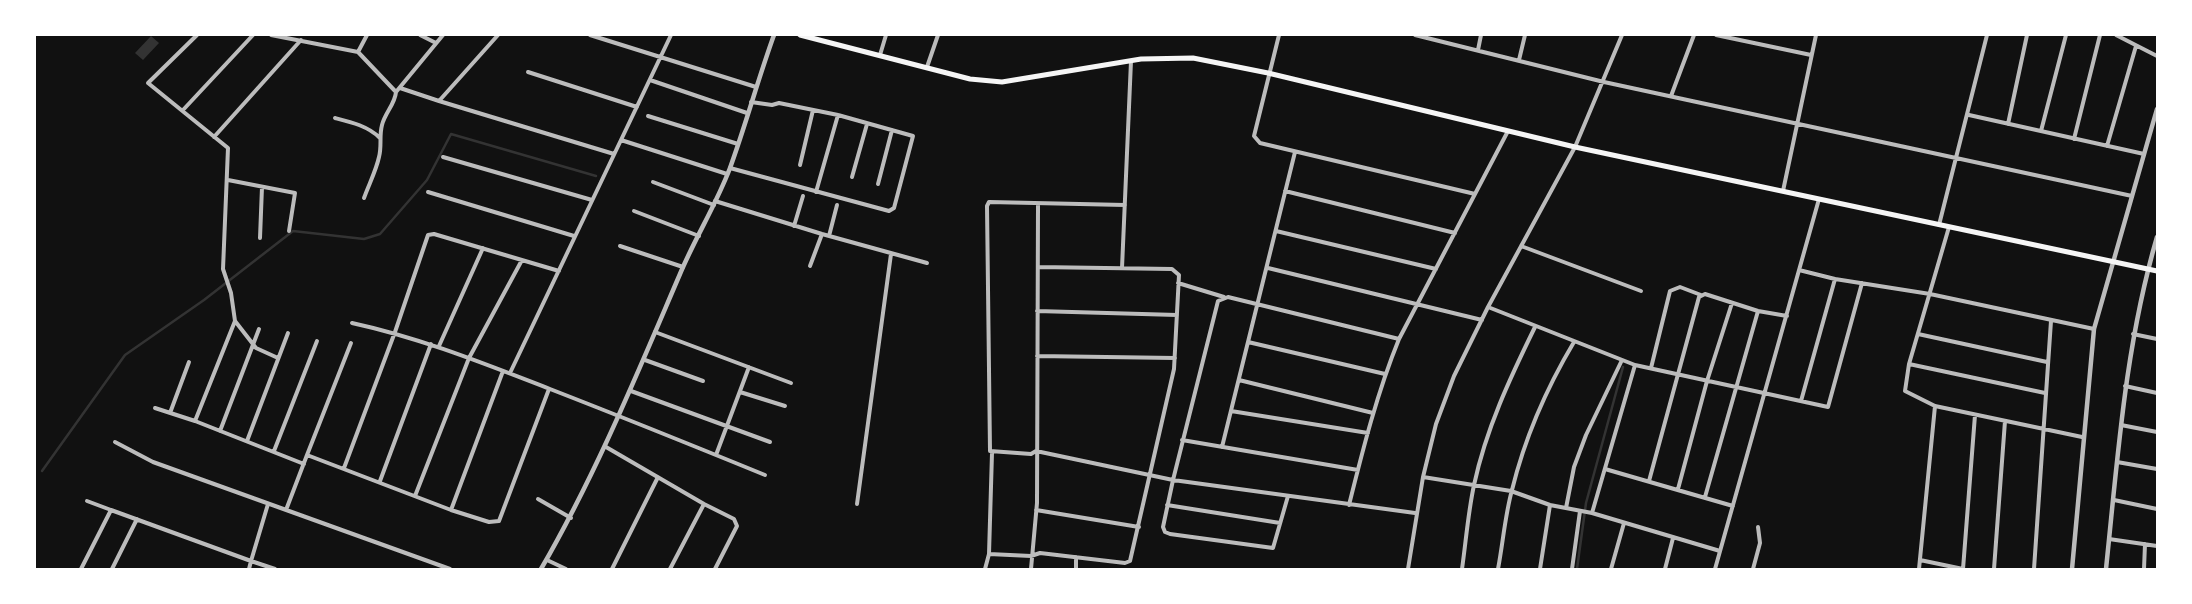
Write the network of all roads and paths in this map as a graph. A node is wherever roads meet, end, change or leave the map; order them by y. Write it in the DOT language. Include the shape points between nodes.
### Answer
graph roads {
  1 [pos="197,35"];
  2 [pos="253,35"];
  3 [pos="271,35"];
  4 [pos="368,35"];
  5 [pos="420,35"];
  6 [pos="443,35"];
  7 [pos="498,35"];
  8 [pos="590,35"];
  9 [pos="671,35"];
  10 [pos="774,35"];
  11 [pos="800,35"];
  12 [pos="886,35"];
  13 [pos="938,35"];
  14 [pos="1279,35"];
  15 [pos="1415,35"];
  16 [pos="1442,35"];
  17 [pos="1481,35"];
  18 [pos="1525,35"];
  19 [pos="1622,35"];
  20 [pos="1694,35"];
  21 [pos="1716,35"];
  22 [pos="1816,35"];
  23 [pos="1987,35"];
  24 [pos="2027,35"];
  25 [pos="2066,35"];
  26 [pos="2100,35"];
  27 [pos="2116,35"];
  28 [pos="301,40"];
  29 [pos="1440,41"];
  30 [pos="436,43"];
  31 [pos="2136,46"];
  32 [pos="1478,50"];
  33 [pos="358,52"];
  34 [pos="880,55"];
  35 [pos="1811,55"];
  36 [pos="2157,56"];
  37 [pos="660,58"];
  38 [pos="1519,60"];
  39 [pos="1131,61"];
  40 [pos="927,67"];
  41 [pos="528,72"];
  42 [pos="1268,73"];
  43 [pos="650,80"];
  44 [pos="1604,82"];
  45 [pos="756,87"];
  46 [pos="400,88"];
  47 [pos="396,92"];
  48 [pos="1671,96"];
  49 [pos="439,101"];
  50 [pos="751,102"];
  51 [pos="637,107"];
  52 [pos="2157,109"];
  53 [pos="183,110"];
  54 [pos="813,110"];
  55 [pos="747,113"];
  56 [pos="838,115"];
  57 [pos="1969,115"];
  58 [pos="648,116"];
  59 [pos="335,118"];
  60 [pos="867,124"];
  61 [pos="2008,124"];
  62 [pos="1797,125"];
  63 [pos="892,130"];
  64 [pos="1508,131"];
  65 [pos="2041,131"];
  66 [pos="214,137"];
  67 [pos="380,138"];
  68 [pos="2074,139"];
  69 [pos="621,140"];
  70 [pos="738,144"];
  71 [pos="2107,146"];
  72 [pos="1575,147"];
  73 [pos="1295,152"];
  74 [pos="614,154"];
  75 [pos="2144,154"];
  76 [pos="443,157"];
  77 [pos="1955,158"];
  78 [pos="800,165"];
  79 [pos="730,168"];
  80 [pos="727,174"];
  81 [pos="852,177"];
  82 [pos="228,180"];
  83 [pos="653,182"];
  84 [pos="878,184"];
  85 [pos="262,187"];
  86 [pos="1285,191"];
  87 [pos="1783,191"];
  88 [pos="428,192"];
  89 [pos="816,192"];
  90 [pos="1475,194"];
  91 [pos="803,196"];
  92 [pos="2132,196"];
  93 [pos="364,198"];
  94 [pos="1819,199"];
  95 [pos="592,200"];
  96 [pos="714,203"];
  97 [pos="837,205"];
  98 [pos="1038,205"];
  99 [pos="1125,205"];
  100 [pos="634,212"];
  101 [pos="1939,225"];
  102 [pos="794,226"];
  103 [pos="1949,227"];
  104 [pos="289,231"];
  105 [pos="1276,231"];
  106 [pos="1455,233"];
  107 [pos="822,234"];
  108 [pos="574,236"];
  109 [pos="698,236"];
  110 [pos="829,236"];
  111 [pos="2157,236"];
  112 [pos="260,238"];
  113 [pos="620,246"];
  114 [pos="1521,246"];
  115 [pos="483,248"];
  116 [pos="891,254"];
  117 [pos="522,260"];
  118 [pos="2113,262"];
  119 [pos="927,263"];
  120 [pos="810,266"];
  121 [pos="683,267"];
  122 [pos="1038,267"];
  123 [pos="1122,268"];
  124 [pos="1268,268"];
  125 [pos="1436,269"];
  126 [pos="2148,269"];
  127 [pos="1800,270"];
  128 [pos="559,271"];
  129 [pos="2157,271"];
  130 [pos="1835,279"];
  131 [pos="1178,283"];
  132 [pos="1862,283"];
  133 [pos="1641,291"];
  134 [pos="1930,294"];
  135 [pos="1701,295"];
  136 [pos="1224,298"];
  137 [pos="1417,303"];
  138 [pos="1732,303"];
  139 [pos="1258,305"];
  140 [pos="1488,307"];
  141 [pos="1758,310"];
  142 [pos="1037,312"];
  143 [pos="1177,315"];
  144 [pos="1787,316"];
  145 [pos="1482,320"];
  146 [pos="235,321"];
  147 [pos="2051,321"];
  148 [pos="352,323"];
  149 [pos="1535,327"];
  150 [pos="2094,329"];
  151 [pos="258,330"];
  152 [pos="395,332"];
  153 [pos="655,332"];
  154 [pos="288,333"];
  155 [pos="1918,334"];
  156 [pos="2133,334"];
  157 [pos="1399,339"];
  158 [pos="2157,340"];
  159 [pos="317,341"];
  160 [pos="1248,342"];
  161 [pos="1574,342"];
  162 [pos="253,343"];
  163 [pos="352,343"];
  164 [pos="431,344"];
  165 [pos="439,346"];
  166 [pos="1037,356"];
  167 [pos="278,358"];
  168 [pos="469,358"];
  169 [pos="1175,358"];
  170 [pos="645,360"];
  171 [pos="1622,360"];
  172 [pos="189,362"];
  173 [pos="2047,362"];
  174 [pos="1909,364"];
  175 [pos="1635,365"];
  176 [pos="749,367"];
  177 [pos="1651,368"];
  178 [pos="503,371"];
  179 [pos="510,373"];
  180 [pos="1385,374"];
  181 [pos="1679,374"];
  182 [pos="1239,380"];
  183 [pos="703,381"];
  184 [pos="1706,381"];
  185 [pos="791,382"];
  186 [pos="1736,386"];
  187 [pos="2124,386"];
  188 [pos="549,389"];
  189 [pos="630,390"];
  190 [pos="740,392"];
  191 [pos="1766,392"];
  192 [pos="2045,393"];
  193 [pos="2157,393"];
  194 [pos="1801,401"];
  195 [pos="785,406"];
  196 [pos="1935,406"];
  197 [pos="154,408"];
  198 [pos="1231,411"];
  199 [pos="170,413"];
  200 [pos="1373,414"];
  201 [pos="619,415"];
  202 [pos="1975,415"];
  203 [pos="195,421"];
  204 [pos="2006,421"];
  205 [pos="2121,424"];
  206 [pos="728,426"];
  207 [pos="2043,429"];
  208 [pos="220,431"];
  209 [pos="2157,432"];
  210 [pos="1368,433"];
  211 [pos="2082,436"];
  212 [pos="1182,440"];
  213 [pos="247,441"];
  214 [pos="115,442"];
  215 [pos="770,442"];
  216 [pos="606,447"];
  217 [pos="1222,447"];
  218 [pos="274,451"];
  219 [pos="1036,451"];
  220 [pos="992,453"];
  221 [pos="307,455"];
  222 [pos="716,455"];
  223 [pos="2117,462"];
  224 [pos="304,464"];
  225 [pos="344,468"];
  226 [pos="1605,469"];
  227 [pos="2157,469"];
  228 [pos="1358,470"];
  229 [pos="765,475"];
  230 [pos="1151,475"];
  231 [pos="658,477"];
  232 [pos="1423,477"];
  233 [pos="1173,480"];
  234 [pos="380,481"];
  235 [pos="1649,481"];
  236 [pos="1474,485"];
  237 [pos="1678,489"];
  238 [pos="1511,491"];
  239 [pos="415,496"];
  240 [pos="1288,496"];
  241 [pos="1705,497"];
  242 [pos="538,499"];
  243 [pos="2114,500"];
  244 [pos="87,501"];
  245 [pos="268,504"];
  246 [pos="704,504"];
  247 [pos="856,504"];
  248 [pos="1167,505"];
  249 [pos="1349,505"];
  250 [pos="1550,505"];
  251 [pos="1733,506"];
  252 [pos="1566,508"];
  253 [pos="2157,508"];
  254 [pos="111,510"];
  255 [pos="286,510"];
  256 [pos="451,510"];
  257 [pos="1036,510"];
  258 [pos="1580,511"];
  259 [pos="1416,513"];
  260 [pos="1592,513"];
  261 [pos="571,518"];
  262 [pos="138,519"];
  263 [pos="1280,523"];
  264 [pos="1624,523"];
  265 [pos="1139,527"];
  266 [pos="1758,527"];
  267 [pos="1673,538"];
  268 [pos="2109,539"];
  269 [pos="2145,544"];
  270 [pos="2157,546"];
  271 [pos="1720,551"];
  272 [pos="989,554"];
  273 [pos="1031,556"];
  274 [pos="1076,557"];
  275 [pos="547,560"];
  276 [pos="1920,560"];
  277 [pos="252,561"];
  278 [pos="81,569"];
  279 [pos="112,569"];
  280 [pos="249,569"];
  281 [pos="275,569"];
  282 [pos="450,569"];
  283 [pos="541,569"];
  284 [pos="566,569"];
  285 [pos="612,569"];
  286 [pos="670,569"];
  287 [pos="715,569"];
  288 [pos="985,569"];
  289 [pos="1031,569"];
  290 [pos="1076,569"];
  291 [pos="1408,569"];
  292 [pos="1462,569"];
  293 [pos="1498,569"];
  294 [pos="1540,569"];
  295 [pos="1572,569"];
  296 [pos="1611,569"];
  297 [pos="1665,569"];
  298 [pos="1715,569"];
  299 [pos="1753,569"];
  300 [pos="1919,569"];
  301 [pos="1963,569"];
  302 [pos="1994,569"];
  303 [pos="2034,569"];
  304 [pos="2072,569"];
  305 [pos="2106,569"];
  306 [pos="2144,569"];
  1 -- 53 [label="street" via="148,83"];
  2 -- 53 [label="street"];
  3 -- 28 [label="street"];
  4 -- 33 [label="street"];
  5 -- 30 [label="street"];
  6 -- 30 [label="street"];
  7 -- 49 [label="street"];
  8 -- 37 [label="street"];
  9 -- 37 [label="street"];
  10 -- 45 [label="street"];
  11 -- 34 [label="main road"];
  12 -- 34 [label="street"];
  13 -- 40 [label="street"];
  14 -- 42 [label="street"];
  15 -- 29 [label="street"];
  16 -- 29 [label="street"];
  17 -- 32 [label="street"];
  18 -- 38 [label="street"];
  19 -- 44 [label="street"];
  20 -- 48 [label="street"];
  21 -- 35 [label="street"];
  22 -- 35 [label="street"];
  23 -- 57 [label="street"];
  24 -- 61 [label="street"];
  25 -- 65 [label="street"];
  26 -- 68 [label="street"];
  27 -- 31 [label="street"];
  28 -- 33 [label="street"];
  28 -- 66 [label="street"];
  29 -- 32 [label="street"];
  30 -- 46 [label="street"];
  31 -- 36 [label="street"];
  31 -- 71 [label="street"];
  32 -- 38 [label="street"];
  33 -- 47 [label="street"];
  34 -- 40 [label="main road"];
  35 -- 62 [label="street"];
  37 -- 43 [label="street"];
  37 -- 45 [label="street"];
  38 -- 44 [label="street"];
  39 -- 40 [label="main road" via="1002,82 970,79"];
  39 -- 42 [label="main road" via="1193,58"];
  39 -- 99 [label="street"];
  41 -- 51 [label="street"];
  42 -- 64 [label="main road"];
  42 -- 73 [label="street" via="1254,136 1260,143"];
  43 -- 51 [label="street"];
  43 -- 55 [label="street"];
  44 -- 48 [label="street"];
  44 -- 72 [label="street"];
  45 -- 50 [label="street"];
  46 -- 47 [label="street"];
  46 -- 49 [label="street"];
  47 -- 67 [label="street"];
  48 -- 62 [label="street"];
  49 -- 74 [label="street"];
  50 -- 54 [label="street" via="780,103"];
  50 -- 55 [label="street"];
  51 -- 69 [label="street"];
  52 -- 75 [label="street"];
  53 -- 66 [label="street"];
  54 -- 56 [label="street"];
  54 -- 78 [label="street"];
  55 -- 70 [label="street"];
  56 -- 60 [label="street"];
  56 -- 89 [label="street"];
  57 -- 61 [label="street"];
  57 -- 77 [label="street"];
  58 -- 70 [label="street"];
  59 -- 67 [label="street" via="362,126"];
  60 -- 63 [label="street"];
  60 -- 81 [label="street"];
  61 -- 65 [label="street"];
  62 -- 77 [label="street"];
  62 -- 87 [label="street"];
  63 -- 84 [label="street"];
  63 -- 89 [label="street" via="914,137 893,210"];
  64 -- 72 [label="main road"];
  64 -- 90 [label="street"];
  65 -- 68 [label="street"];
  66 -- 82 [label="street" via="228,148"];
  67 -- 93 [label="street" via="380,156"];
  68 -- 71 [label="street"];
  69 -- 74 [label="street"];
  69 -- 80 [label="street"];
  70 -- 79 [label="street"];
  71 -- 75 [label="street"];
  72 -- 87 [label="main road"];
  72 -- 114 [label="street"];
  73 -- 86 [label="street"];
  73 -- 90 [label="street"];
  74 -- 95 [label="street"];
  75 -- 92 [label="street"];
  76 -- 95 [label="street"];
  77 -- 92 [label="street"];
  77 -- 101 [label="street"];
  79 -- 80 [label="street"];
  79 -- 89 [label="street"];
  80 -- 96 [label="street"];
  82 -- 85 [label="street"];
  82 -- 146 [label="street" via="222,269 231,293"];
  83 -- 96 [label="street"];
  85 -- 104 [label="street" via="295,193"];
  85 -- 112 [label="street"];
  86 -- 105 [label="street"];
  86 -- 106 [label="street"];
  87 -- 94 [label="main road"];
  88 -- 108 [label="street"];
  90 -- 106 [label="street"];
  91 -- 102 [label="street"];
  92 -- 118 [label="street"];
  94 -- 101 [label="main road"];
  94 -- 127 [label="street"];
  95 -- 108 [label="street"];
  96 -- 102 [label="street"];
  96 -- 109 [label="street"];
  97 -- 110 [label="street"];
  98 -- 99 [label="street"];
  98 -- 122 [label="street"];
  98 -- 220 [label="street" via="993,201 987,206 988,447"];
  99 -- 123 [label="street"];
  100 -- 109 [label="street"];
  101 -- 103 [label="main road"];
  102 -- 107 [label="street"];
  103 -- 118 [label="main road"];
  103 -- 134 [label="street"];
  105 -- 124 [label="street"];
  105 -- 125 [label="street"];
  106 -- 125 [label="street"];
  107 -- 110 [label="street"];
  107 -- 120 [label="street"];
  108 -- 128 [label="street"];
  109 -- 121 [label="street"];
  110 -- 116 [label="street"];
  111 -- 126 [label="street"];
  113 -- 121 [label="street"];
  114 -- 133 [label="street"];
  114 -- 140 [label="street"];
  115 -- 117 [label="street"];
  115 -- 152 [label="street" via="428,235"];
  115 -- 165 [label="street"];
  116 -- 119 [label="street"];
  116 -- 247 [label="street"];
  117 -- 128 [label="street"];
  117 -- 168 [label="street"];
  118 -- 126 [label="main road"];
  118 -- 150 [label="street"];
  121 -- 153 [label="street"];
  122 -- 123 [label="street"];
  122 -- 142 [label="street"];
  123 -- 131 [label="street" via="1172,269 1179,275"];
  124 -- 137 [label="street"];
  124 -- 139 [label="street"];
  125 -- 137 [label="street"];
  126 -- 129 [label="main road"];
  126 -- 156 [label="street"];
  127 -- 130 [label="street"];
  127 -- 144 [label="street"];
  128 -- 179 [label="street"];
  130 -- 132 [label="street"];
  130 -- 194 [label="street"];
  131 -- 136 [label="street"];
  131 -- 143 [label="street"];
  132 -- 134 [label="street"];
  132 -- 194 [label="street" via="1830,406"];
  134 -- 147 [label="street"];
  134 -- 155 [label="street"];
  135 -- 138 [label="street"];
  135 -- 177 [label="street" via="1680,287 1670,291"];
  135 -- 181 [label="street"];
  136 -- 139 [label="street"];
  136 -- 212 [label="street" via="1218,301"];
  137 -- 145 [label="street"];
  137 -- 157 [label="street"];
  138 -- 141 [label="street"];
  138 -- 184 [label="street"];
  139 -- 157 [label="street"];
  139 -- 160 [label="street"];
  140 -- 145 [label="street"];
  140 -- 149 [label="street"];
  141 -- 144 [label="street"];
  141 -- 186 [label="street"];
  142 -- 143 [label="street"];
  142 -- 166 [label="street"];
  143 -- 169 [label="street"];
  144 -- 191 [label="street"];
  145 -- 232 [label="street" via="1454,376 1436,424"];
  146 -- 162 [label="street"];
  146 -- 203 [label="street"];
  147 -- 150 [label="street"];
  147 -- 173 [label="street"];
  148 -- 152 [label="street"];
  149 -- 161 [label="street"];
  149 -- 236 [label="street" via="1502,393"];
  150 -- 211 [label="street"];
  151 -- 162 [label="street"];
  152 -- 164 [label="street"];
  152 -- 225 [label="street"];
  153 -- 170 [label="street"];
  153 -- 176 [label="street"];
  154 -- 167 [label="street"];
  155 -- 173 [label="street"];
  155 -- 174 [label="street"];
  156 -- 158 [label="street"];
  156 -- 187 [label="street"];
  157 -- 180 [label="street"];
  159 -- 218 [label="street"];
  160 -- 180 [label="street"];
  160 -- 182 [label="street"];
  161 -- 171 [label="street"];
  161 -- 238 [label="street" via="1547,390"];
  162 -- 167 [label="street" via="256,348"];
  162 -- 208 [label="street"];
  163 -- 221 [label="street"];
  164 -- 165 [label="street"];
  164 -- 234 [label="street"];
  165 -- 168 [label="street"];
  166 -- 169 [label="street"];
  166 -- 219 [label="street"];
  167 -- 213 [label="street"];
  168 -- 178 [label="street"];
  168 -- 239 [label="street"];
  169 -- 230 [label="street"];
  170 -- 183 [label="street"];
  170 -- 189 [label="street"];
  171 -- 175 [label="street"];
  171 -- 252 [label="street" via="1586,435 1574,467"];
  172 -- 199 [label="street"];
  173 -- 192 [label="street"];
  174 -- 192 [label="street"];
  174 -- 196 [label="street" via="1905,391"];
  175 -- 177 [label="street"];
  175 -- 226 [label="street"];
  176 -- 185 [label="street"];
  176 -- 190 [label="street"];
  177 -- 181 [label="street"];
  178 -- 179 [label="street"];
  178 -- 256 [label="street"];
  179 -- 188 [label="street"];
  180 -- 200 [label="street"];
  181 -- 184 [label="street"];
  181 -- 235 [label="street"];
  182 -- 198 [label="street"];
  182 -- 200 [label="street"];
  184 -- 186 [label="street"];
  184 -- 237 [label="street"];
  186 -- 191 [label="street"];
  186 -- 241 [label="street"];
  187 -- 193 [label="street"];
  187 -- 205 [label="street"];
  188 -- 201 [label="street"];
  188 -- 256 [label="street" via="499,521 489,522"];
  189 -- 201 [label="street"];
  189 -- 206 [label="street"];
  190 -- 195 [label="street"];
  190 -- 206 [label="street"];
  191 -- 194 [label="street"];
  191 -- 251 [label="street"];
  192 -- 207 [label="street"];
  196 -- 202 [label="street"];
  196 -- 276 [label="street"];
  197 -- 199 [label="street"];
  198 -- 210 [label="street"];
  198 -- 217 [label="street"];
  199 -- 203 [label="street"];
  200 -- 210 [label="street"];
  201 -- 216 [label="street"];
  201 -- 222 [label="street"];
  202 -- 204 [label="street"];
  202 -- 301 [label="street"];
  203 -- 208 [label="street"];
  204 -- 207 [label="street"];
  204 -- 302 [label="street"];
  205 -- 209 [label="street"];
  205 -- 223 [label="street"];
  206 -- 215 [label="street"];
  206 -- 222 [label="street"];
  207 -- 211 [label="street"];
  207 -- 303 [label="street"];
  208 -- 213 [label="street"];
  210 -- 228 [label="street"];
  211 -- 304 [label="street"];
  212 -- 217 [label="street"];
  212 -- 233 [label="street"];
  213 -- 218 [label="street"];
  214 -- 245 [label="street" via="153,462"];
  216 -- 231 [label="street"];
  216 -- 261 [label="street"];
  217 -- 228 [label="street"];
  218 -- 224 [label="street"];
  219 -- 220 [label="street" via="1031,454"];
  219 -- 230 [label="street"];
  219 -- 257 [label="street"];
  220 -- 272 [label="street"];
  221 -- 224 [label="street"];
  221 -- 225 [label="street"];
  222 -- 229 [label="street"];
  223 -- 227 [label="street"];
  223 -- 243 [label="street"];
  224 -- 255 [label="street"];
  225 -- 234 [label="street"];
  226 -- 235 [label="street"];
  226 -- 260 [label="street"];
  228 -- 249 [label="street"];
  230 -- 233 [label="street"];
  230 -- 265 [label="street"];
  231 -- 246 [label="street"];
  231 -- 285 [label="street"];
  232 -- 236 [label="street"];
  232 -- 259 [label="street"];
  233 -- 240 [label="street"];
  233 -- 248 [label="street"];
  234 -- 239 [label="street"];
  235 -- 237 [label="street"];
  236 -- 238 [label="street"];
  236 -- 292 [label="street"];
  237 -- 241 [label="street"];
  238 -- 250 [label="street"];
  238 -- 293 [label="street"];
  239 -- 256 [label="street"];
  240 -- 249 [label="street"];
  240 -- 263 [label="street"];
  241 -- 251 [label="street"];
  242 -- 261 [label="street"];
  243 -- 253 [label="street"];
  243 -- 268 [label="street"];
  244 -- 254 [label="street"];
  245 -- 255 [label="street"];
  245 -- 277 [label="street"];
  246 -- 286 [label="street"];
  246 -- 287 [label="street" via="737,523"];
  248 -- 263 [label="street"];
  248 -- 263 [label="street" via="1162,528 1170,534 1270,549"];
  249 -- 259 [label="street"];
  250 -- 252 [label="street"];
  250 -- 294 [label="street"];
  251 -- 271 [label="street"];
  252 -- 258 [label="street"];
  254 -- 262 [label="street"];
  254 -- 278 [label="street"];
  255 -- 282 [label="street"];
  257 -- 265 [label="street"];
  257 -- 273 [label="street"];
  258 -- 260 [label="street"];
  258 -- 295 [label="street"];
  259 -- 291 [label="street"];
  260 -- 264 [label="street"];
  261 -- 275 [label="street"];
  262 -- 277 [label="street"];
  262 -- 279 [label="street"];
  264 -- 267 [label="street"];
  264 -- 296 [label="street"];
  265 -- 274 [label="street" via="1130,561"];
  266 -- 299 [label="street" via="1760,544"];
  267 -- 271 [label="street"];
  267 -- 297 [label="street"];
  268 -- 269 [label="street"];
  268 -- 305 [label="street"];
  269 -- 270 [label="street"];
  269 -- 306 [label="street"];
  271 -- 298 [label="street"];
  272 -- 273 [label="street"];
  272 -- 288 [label="street"];
  273 -- 274 [label="street" via="1040,553"];
  273 -- 289 [label="street"];
  274 -- 290 [label="street"];
  275 -- 283 [label="street"];
  275 -- 284 [label="street"];
  276 -- 300 [label="street"];
  276 -- 301 [label="street"];
  277 -- 280 [label="street"];
  277 -- 281 [label="street"];
}
